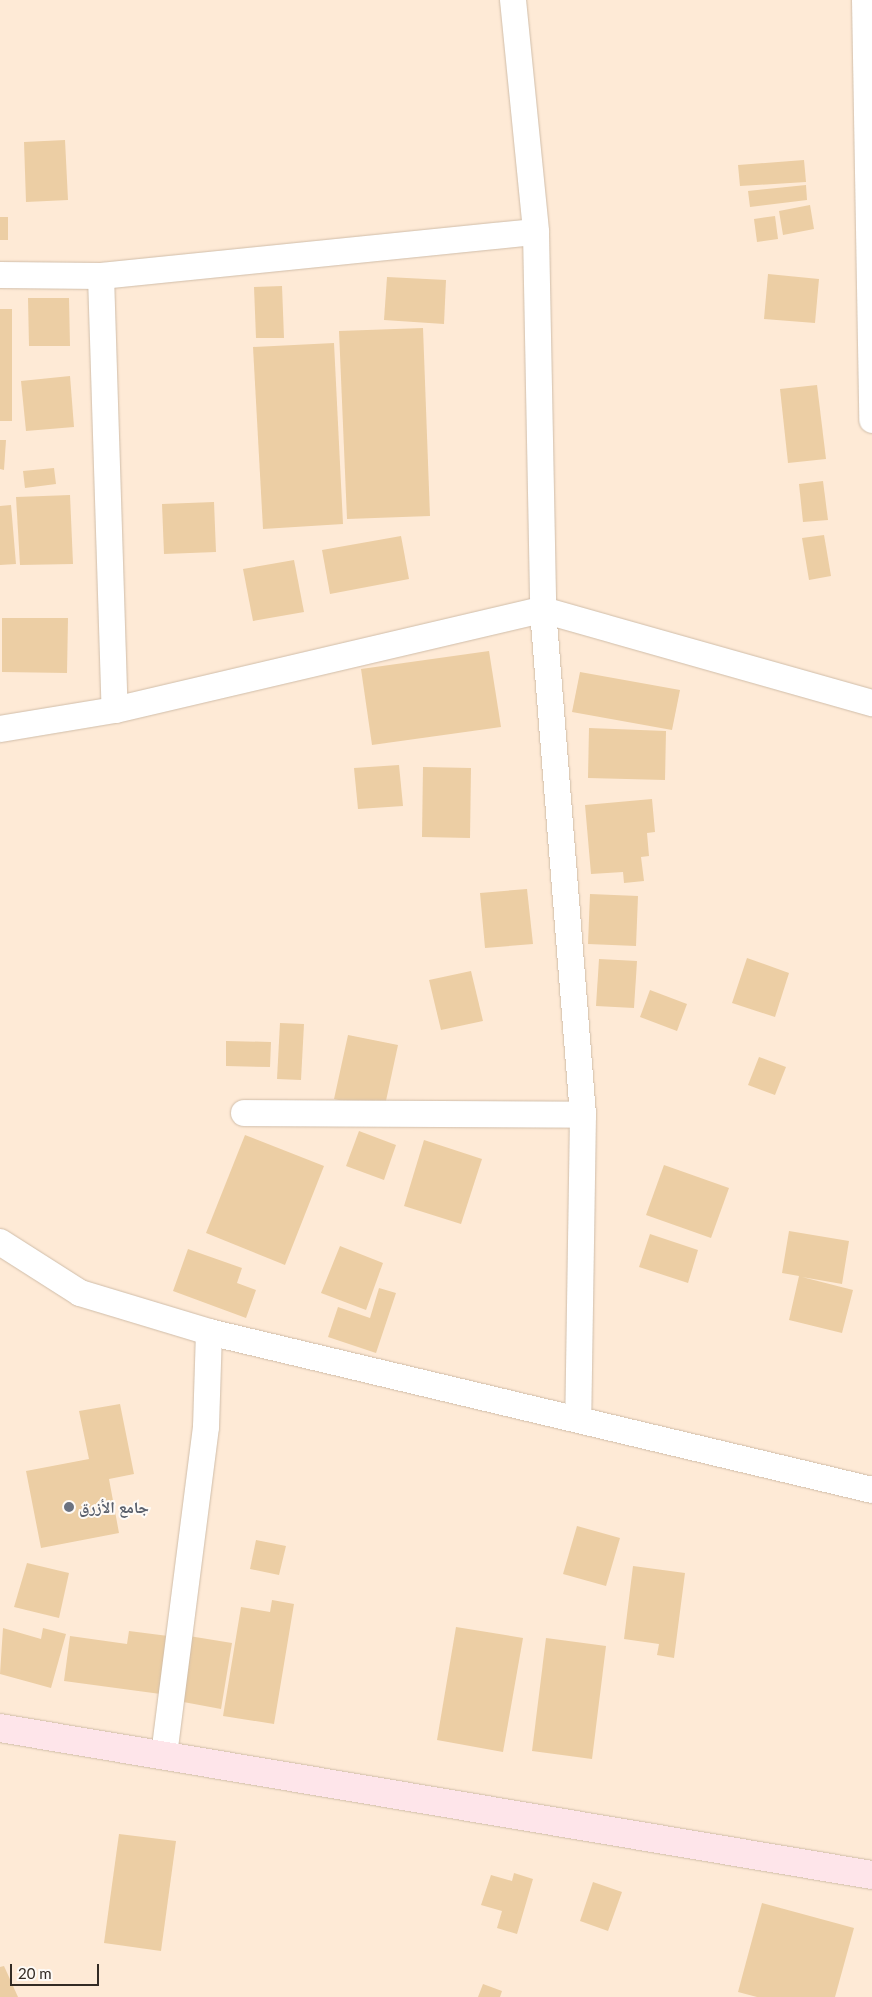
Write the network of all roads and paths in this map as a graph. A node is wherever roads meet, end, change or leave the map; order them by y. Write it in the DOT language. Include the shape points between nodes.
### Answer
graph roads {
  1 [pos="513,0"];
  2 [pos="865,0"];
  3 [pos="536,232"];
  4 [pos="0,274"];
  5 [pos="100,276"];
  6 [pos="872,420"];
  7 [pos="543,610"];
  8 [pos="872,704"];
  9 [pos="115,710"];
  10 [pos="0,729"];
  11 [pos="244,1112"];
  12 [pos="583,1115"];
  13 [pos="0,1242"];
  14 [pos="209,1332"];
  15 [pos="578,1418"];
  16 [pos="872,1490"];
  17 [pos="0,1728"];
  18 [pos="164,1755"];
  19 [pos="872,1875"];
  1 -- 3 [label="street"];
  2 -- 6 [label="street"];
  3 -- 5 [label="street"];
  3 -- 7 [label="street"];
  4 -- 5 [label="street"];
  5 -- 9 [label="street"];
  7 -- 8 [label="street"];
  7 -- 9 [label="street"];
  7 -- 12 [label="street"];
  9 -- 10 [label="street"];
  11 -- 12 [label="street"];
  12 -- 15 [label="street"];
  13 -- 14 [label="street" via="80,1293"];
  14 -- 15 [label="street"];
  14 -- 18 [label="street" via="206,1427"];
  15 -- 16 [label="street"];
  17 -- 18 [label="street"];
  18 -- 19 [label="street"];
}
